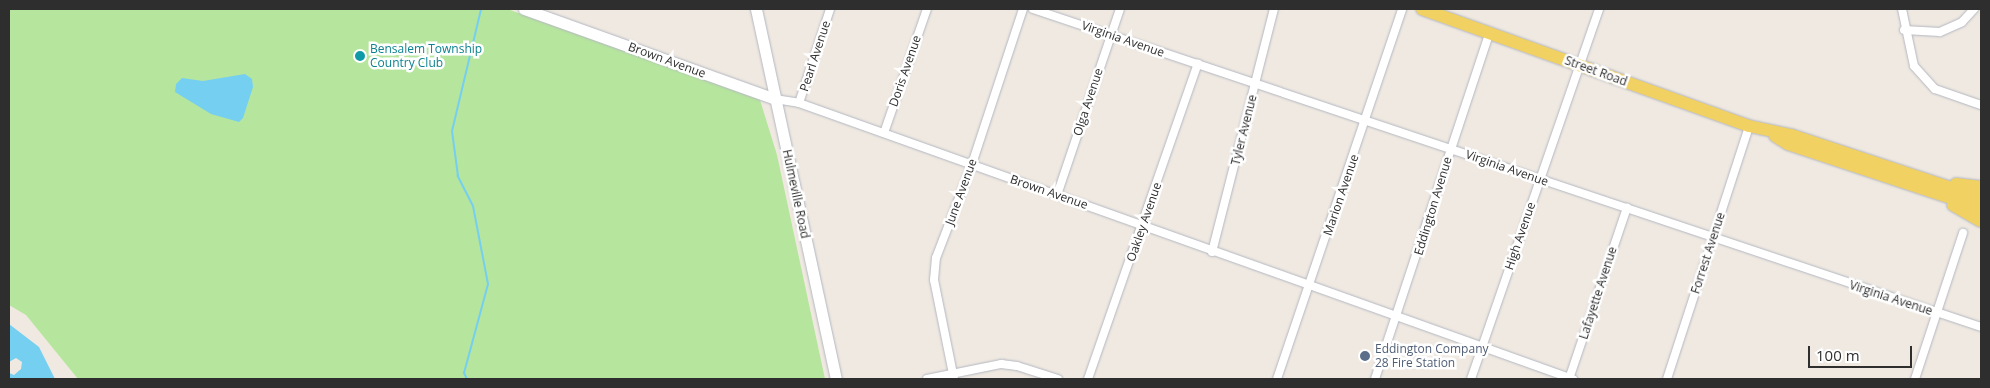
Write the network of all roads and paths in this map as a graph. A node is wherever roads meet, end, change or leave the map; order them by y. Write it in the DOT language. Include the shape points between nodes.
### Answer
graph roads {
  1 [pos="524,9"];
  2 [pos="756,9"];
  3 [pos="830,9"];
  4 [pos="927,9"];
  5 [pos="1023,9"];
  6 [pos="1033,9"];
  7 [pos="1120,9"];
  8 [pos="1274,9"];
  9 [pos="1402,9"];
  10 [pos="1422,9"];
  11 [pos="1599,9"];
  12 [pos="1902,9"];
  13 [pos="1974,9"];
  14 [pos="1904,30"];
  15 [pos="1490,32"];
  16 [pos="1111,35"];
  17 [pos="1198,64"];
  18 [pos="1579,64"];
  19 [pos="1255,84"];
  20 [pos="775,99"];
  21 [pos="800,102"];
  22 [pos="1981,105"];
  23 [pos="1366,121"];
  24 [pos="1749,126"];
  25 [pos="884,133"];
  26 [pos="1770,133"];
  27 [pos="1451,149"];
  28 [pos="972,164"];
  29 [pos="1540,179"];
  30 [pos="1927,180"];
  31 [pos="1912,185"];
  32 [pos="1981,188"];
  33 [pos="1057,195"];
  34 [pos="1981,198"];
  35 [pos="1627,208"];
  36 [pos="1981,208"];
  37 [pos="1981,221"];
  38 [pos="1143,226"];
  39 [pos="1963,233"];
  40 [pos="1713,238"];
  41 [pos="1212,252"];
  42 [pos="1310,286"];
  43 [pos="1938,314"];
  44 [pos="1397,318"];
  45 [pos="1981,327"];
  46 [pos="1482,348"];
  47 [pos="954,376"];
  48 [pos="836,379"];
  49 [pos="927,379"];
  50 [pos="1058,379"];
  51 [pos="1088,379"];
  52 [pos="1277,379"];
  53 [pos="1375,379"];
  54 [pos="1471,379"];
  55 [pos="1570,379"];
  56 [pos="1667,379"];
  57 [pos="1915,379"];
  1 -- 20 [label="main road, Brown Avenue"];
  2 -- 20 [label="main road, Hulmeville Road"];
  3 -- 21 [label="street, Pearl Avenue"];
  4 -- 25 [label="street, Doris Avenue"];
  5 -- 28 [label="street, June Avenue"];
  6 -- 16 [label="street, Virginia Avenue"];
  7 -- 16 [label="street, Olga Avenue"];
  8 -- 19 [label="street, Tyler Avenue"];
  9 -- 23 [label="street, Marion Avenue"];
  10 -- 15 [label="main road, Street Road"];
  11 -- 18 [label="street, High Avenue"];
  12 -- 14 [label="street"];
  13 -- 14 [label="street" via="1962,22 1940,32"];
  14 -- 22 [label="street" via="1914,66 1935,89 1969,104"];
  15 -- 18 [label="main road, Street Road"];
  15 -- 27 [label="street, Eddington Avenue"];
  16 -- 17 [label="street, Virginia Avenue"];
  16 -- 33 [label="street, Olga Avenue"];
  17 -- 19 [label="street, Virginia Avenue"];
  17 -- 38 [label="street, Oakley Avenue"];
  18 -- 24 [label="main road, Street Road"];
  18 -- 29 [label="street, High Avenue"];
  19 -- 23 [label="street, Virginia Avenue"];
  19 -- 41 [label="street, Tyler Avenue"];
  20 -- 21 [label="street, Brown Avenue"];
  20 -- 48 [label="main road, Hulmeville Road"];
  21 -- 25 [label="street, Brown Avenue"];
  23 -- 27 [label="street, Virginia Avenue"];
  23 -- 42 [label="street, Marion Avenue"];
  24 -- 26 [label="main road, Street Road"];
  24 -- 40 [label="street, Forrest Avenue"];
  25 -- 28 [label="street, Brown Avenue"];
  26 -- 30 [label="main road, Street Road" via="1791,135"];
  26 -- 31 [label="main road, Street Road" via="1788,144"];
  27 -- 29 [label="street, Virginia Avenue"];
  27 -- 44 [label="street, Eddington Avenue"];
  28 -- 33 [label="street, Brown Avenue"];
  28 -- 47 [label="street, June Avenue" via="934,271"];
  29 -- 35 [label="street, Virginia Avenue"];
  29 -- 46 [label="street, High Avenue"];
  30 -- 32 [label="main road"];
  30 -- 34 [label="main road, Street Road"];
  31 -- 36 [label="main road, Street Road"];
  31 -- 37 [label="main road"];
  33 -- 38 [label="street, Brown Avenue"];
  35 -- 40 [label="street, Virginia Avenue"];
  35 -- 55 [label="street, Lafayette Avenue"];
  38 -- 41 [label="street, Brown Avenue"];
  38 -- 51 [label="street, Oakley Avenue"];
  39 -- 43 [label="street"];
  40 -- 43 [label="street, Virginia Avenue"];
  40 -- 56 [label="street, Forrest Avenue"];
  41 -- 42 [label="street, Brown Avenue"];
  42 -- 44 [label="street, Brown Avenue"];
  42 -- 52 [label="street, Marion Avenue"];
  43 -- 45 [label="street, Virginia Avenue"];
  43 -- 57 [label="street"];
  44 -- 46 [label="street, Brown Avenue"];
  44 -- 53 [label="street, Eddington Avenue"];
  46 -- 54 [label="street, High Avenue"];
  46 -- 55 [label="street, Brown Avenue"];
  47 -- 49 [label="street"];
  47 -- 50 [label="street" via="1010,364"];
}
